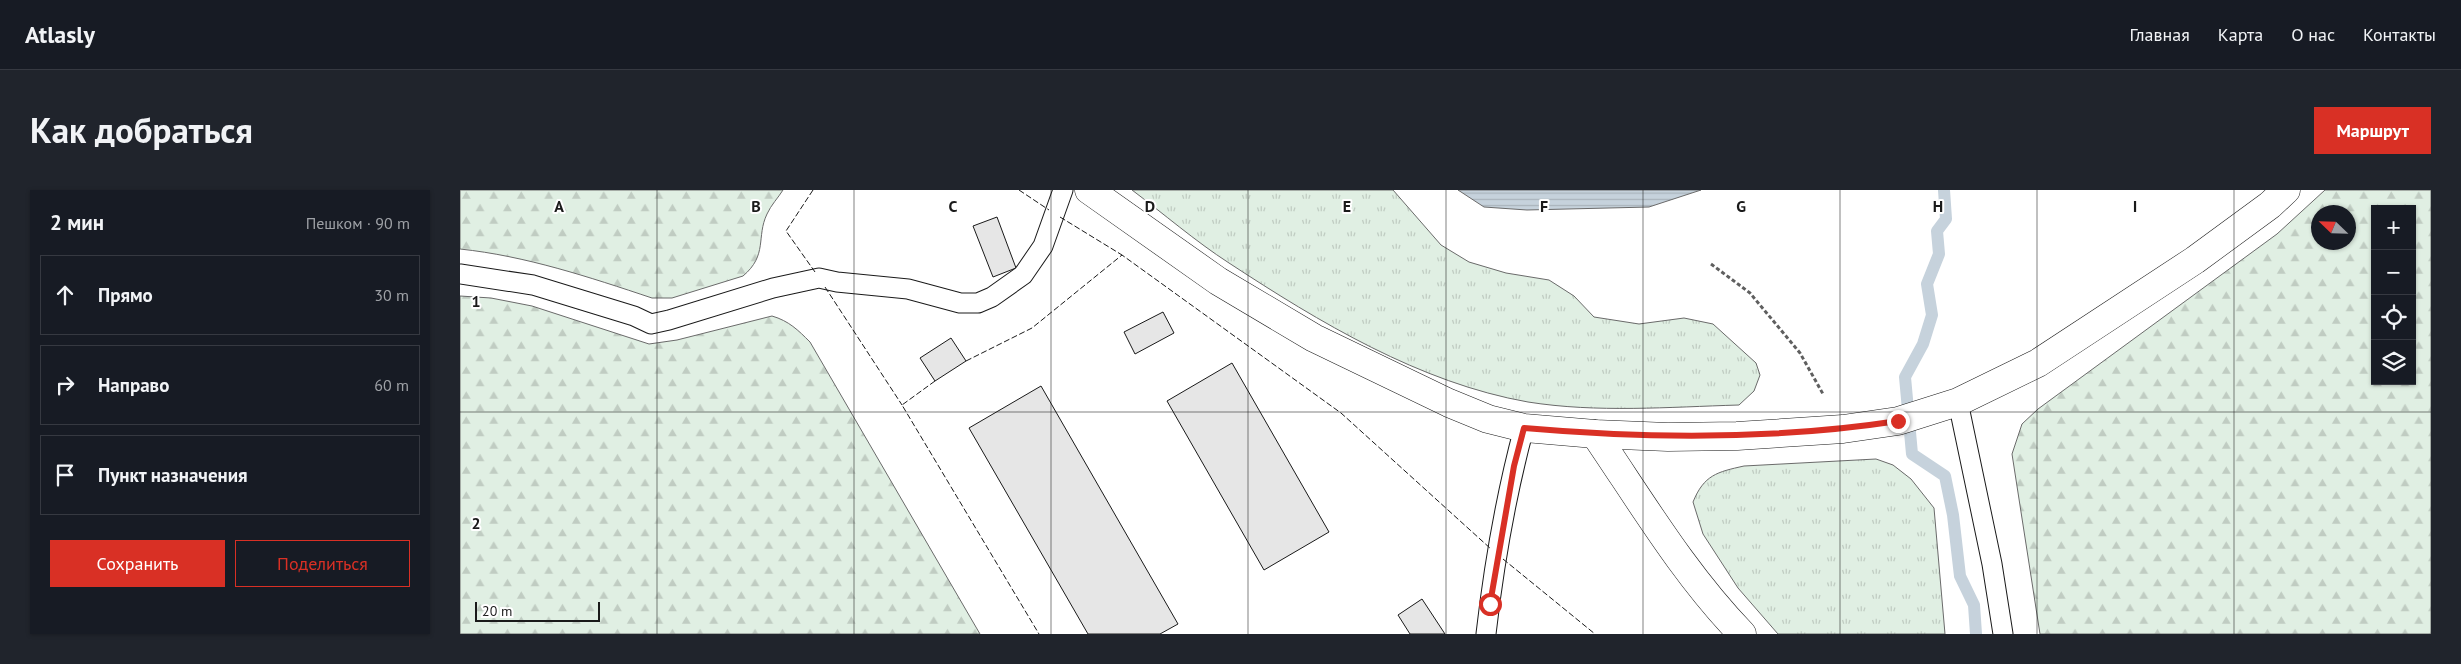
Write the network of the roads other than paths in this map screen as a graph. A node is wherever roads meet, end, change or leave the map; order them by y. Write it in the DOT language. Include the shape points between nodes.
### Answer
graph roads {
  1 [pos="1063,190"];
  2 [pos="1088,190"];
  3 [pos="2286,190"];
  4 [pos="460,274"];
  5 [pos="1958,402"];
  6 [pos="1524,428"];
  7 [pos="1595,434"];
  8 [pos="1486,634"];
  9 [pos="1742,634"];
  10 [pos="2003,634"];
  1 -- 4 [label="lane" via="1043,246 1023,275 978,303 960,303 908,288 819,278 651,324 533,285"];
  2 -- 6 [label="main road" via="1218,281 1314,338 1449,403"];
  3 -- 5 [label="main road" via="2270,206 2195,260 2038,363"];
  5 -- 7 [label="main road" via="1898,421 1843,429 1737,436"];
  5 -- 10 [label="lane" via="1992,564"];
  6 -- 7 [label="main road"];
  6 -- 8 [label="lane" via="1497,554"];
  7 -- 9 [label="main road" via="1670,547 1712,602"];
}
